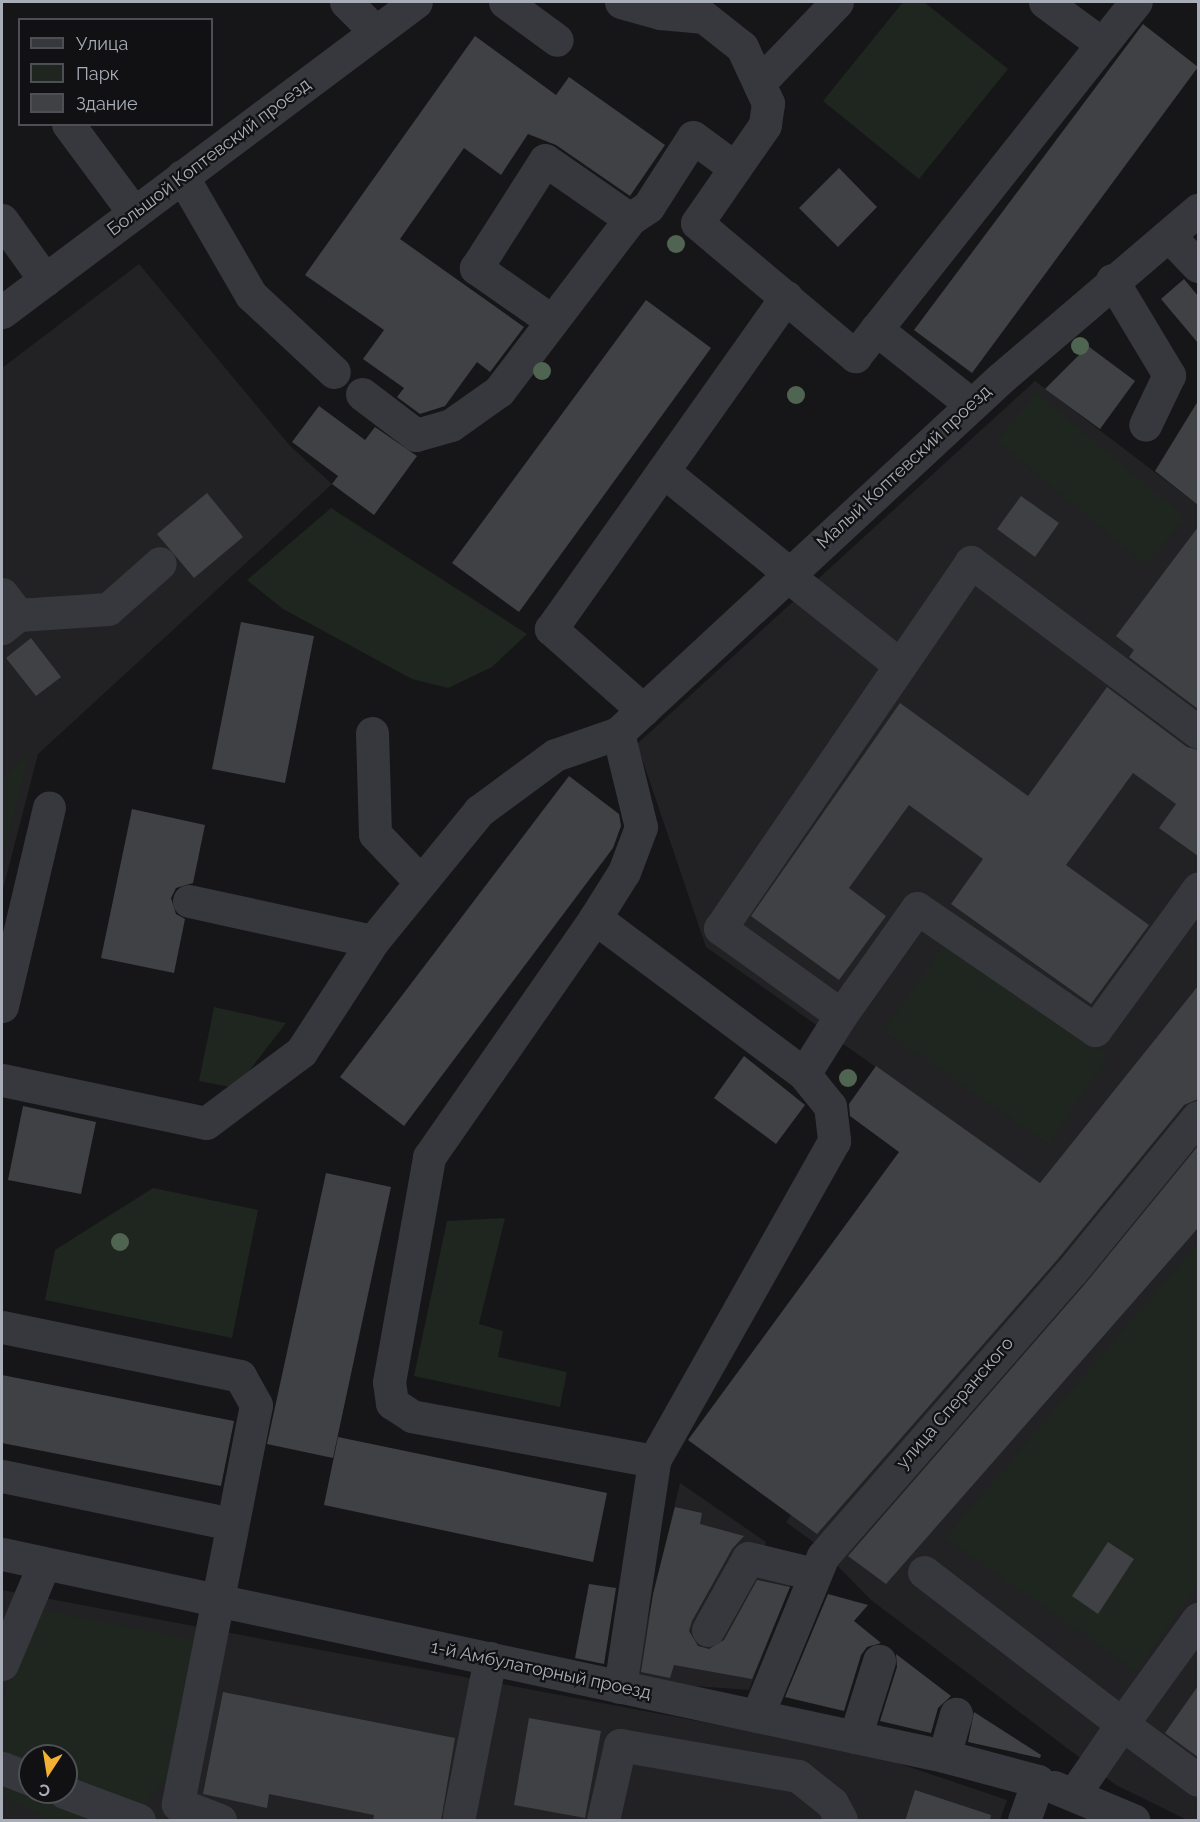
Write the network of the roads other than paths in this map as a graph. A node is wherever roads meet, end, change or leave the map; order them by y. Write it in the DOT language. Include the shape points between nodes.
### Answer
graph roads {
  1 [pos="346,2"];
  2 [pos="416,2"];
  3 [pos="505,2"];
  4 [pos="621,2"];
  5 [pos="837,2"];
  6 [pos="1045,2"];
  7 [pos="1136,2"];
  8 [pos="667,7"];
  9 [pos="376,32"];
  10 [pos="557,40"];
  11 [pos="1102,44"];
  12 [pos="760,82"];
  13 [pos="69,126"];
  14 [pos="735,168"];
  15 [pos="182,176"];
  16 [pos="1198,210"];
  17 [pos="134,213"];
  18 [pos="630,219"];
  19 [pos="2,220"];
  20 [pos="1168,236"];
  21 [pos="1198,266"];
  22 [pos="45,280"];
  23 [pos="1113,280"];
  24 [pos="786,297"];
  25 [pos="2,312"];
  26 [pos="552,321"];
  27 [pos="876,329"];
  28 [pos="334,372"];
  29 [pos="362,394"];
  30 [pos="972,405"];
  31 [pos="1145,425"];
  32 [pos="663,471"];
  33 [pos="160,562"];
  34 [pos="789,575"];
  35 [pos="7,613"];
  36 [pos="900,666"];
  37 [pos="643,710"];
  38 [pos="1198,732"];
  39 [pos="372,733"];
  40 [pos="618,733"];
  41 [pos="49,807"];
  42 [pos="419,880"];
  43 [pos="1198,889"];
  44 [pos="189,901"];
  45 [pos="595,918"];
  46 [pos="373,941"];
  47 [pos="2,1006"];
  48 [pos="841,1015"];
  49 [pos="804,1074"];
  50 [pos="2,1080"];
  51 [pos="1198,1117"];
  52 [pos="2,1327"];
  53 [pos="654,1461"];
  54 [pos="2,1476"];
  55 [pos="231,1524"];
  56 [pos="2,1554"];
  57 [pos="44,1564"];
  58 [pos="924,1572"];
  59 [pos="814,1575"];
  60 [pos="217,1600"];
  61 [pos="1198,1619"];
  62 [pos="708,1630"];
  63 [pos="490,1658"];
  64 [pos="879,1661"];
  65 [pos="2,1664"];
  66 [pos="620,1686"];
  67 [pos="956,1714"];
  68 [pos="757,1716"];
  69 [pos="1122,1724"];
  70 [pos="855,1737"];
  71 [pos="944,1756"];
  72 [pos="2,1768"];
  73 [pos="18,1774"];
  74 [pos="1198,1780"];
  75 [pos="1038,1781"];
  76 [pos="1074,1794"];
  77 [pos="78,1797"];
  78 [pos="166,1813"];
  79 [pos="459,1816"];
  80 [pos="139,1821"];
  81 [pos="220,1821"];
  82 [pos="603,1821"];
  83 [pos="841,1821"];
  84 [pos="1024,1821"];
  85 [pos="1134,1821"];
  1 -- 9 [label="street"];
  2 -- 9 [label="street, Большой Коптевский проезд"];
  3 -- 10 [label="street"];
  4 -- 8 [label="street"];
  5 -- 12 [label="street"];
  6 -- 11 [label="street"];
  7 -- 11 [label="street"];
  8 -- 12 [label="street" via="704,17 742,47"];
  9 -- 15 [label="street, Большой Коптевский проезд"];
  11 -- 27 [label="street"];
  12 -- 14 [label="street" via="768,103 765,125"];
  13 -- 17 [label="street"];
  14 -- 18 [label="street" via="693,137 648,207"];
  14 -- 24 [label="street" via="697,223"];
  15 -- 17 [label="street, Большой Коптевский проезд"];
  15 -- 28 [label="street" via="251,295"];
  16 -- 20 [label="street, Малый Коптевский проезд"];
  17 -- 22 [label="street, Большой Коптевский проезд"];
  18 -- 26 [label="street"];
  18 -- 26 [label="street" via="545,160 476,268"];
  19 -- 22 [label="street"];
  20 -- 21 [label="street"];
  20 -- 23 [label="street, Малый Коптевский проезд"];
  22 -- 25 [label="street, Большой Коптевский проезд"];
  23 -- 30 [label="street, Малый Коптевский проезд"];
  23 -- 31 [label="street" via="1168,375"];
  24 -- 27 [label="street" via="855,356"];
  24 -- 32 [label="street"];
  26 -- 29 [label="street" via="499,391 451,425 416,435"];
  27 -- 30 [label="street"];
  30 -- 34 [label="street, Малый Коптевский проезд"];
  32 -- 34 [label="street"];
  32 -- 37 [label="street" via="551,629"];
  33 -- 35 [label="street" via="108,609"];
  34 -- 36 [label="street"];
  34 -- 37 [label="street, Малый Коптевский проезд"];
  36 -- 38 [label="street" via="971,562"];
  36 -- 48 [label="street" via="720,928"];
  37 -- 40 [label="street, Малый Коптевский проезд"];
  39 -- 42 [label="street" via="375,834"];
  40 -- 42 [label="street" via="555,755 488,804"];
  40 -- 45 [label="street" via="641,826 624,872"];
  41 -- 47 [label="street"];
  42 -- 46 [label="street"];
  43 -- 48 [label="street" via="1095,1030 917,908"];
  44 -- 46 [label="street"];
  45 -- 49 [label="street"];
  45 -- 53 [label="street" via="429,1157 389,1382 392,1403 412,1416"];
  46 -- 50 [label="street" via="301,1052 206,1123"];
  48 -- 49 [label="street"];
  49 -- 53 [label="street" via="831,1106 834,1141"];
  51 -- 59 [label="street, улица Сперанского" via="1071,1272 823,1556"];
  52 -- 55 [label="street" via="240,1376 256,1405"];
  53 -- 66 [label="street"];
  54 -- 55 [label="street"];
  55 -- 60 [label="street"];
  56 -- 57 [label="street, 1-й Амбулаторный проезд"];
  57 -- 60 [label="street, 1-й Амбулаторный проезд"];
  57 -- 65 [label="street"];
  58 -- 69 [label="street"];
  59 -- 62 [label="street" via="748,1558"];
  59 -- 68 [label="street, улица Сперанского"];
  60 -- 63 [label="street, 1-й Амбулаторный проезд"];
  60 -- 78 [label="street"];
  61 -- 69 [label="street"];
  63 -- 66 [label="street, 1-й Амбулаторный проезд"];
  63 -- 79 [label="street"];
  64 -- 70 [label="street"];
  66 -- 68 [label="street, 1-й Амбулаторный проезд"];
  67 -- 71 [label="street"];
  68 -- 70 [label="street, 1-й Амбулаторный проезд"];
  69 -- 74 [label="street"];
  69 -- 76 [label="street"];
  70 -- 71 [label="street, 1-й Амбулаторный проезд"];
  71 -- 75 [label="street, 1-й Амбулаторный проезд"];
  72 -- 73 [label="street"];
  75 -- 76 [label="street, 1-й Амбулаторный проезд"];
  75 -- 84 [label="street"];
  76 -- 85 [label="street, 1-й Амбулаторный проезд"];
  77 -- 80 [label="street"];
  78 -- 81 [label="street"];
  82 -- 83 [label="street" via="620,1744 798,1776 832,1803"];
}
